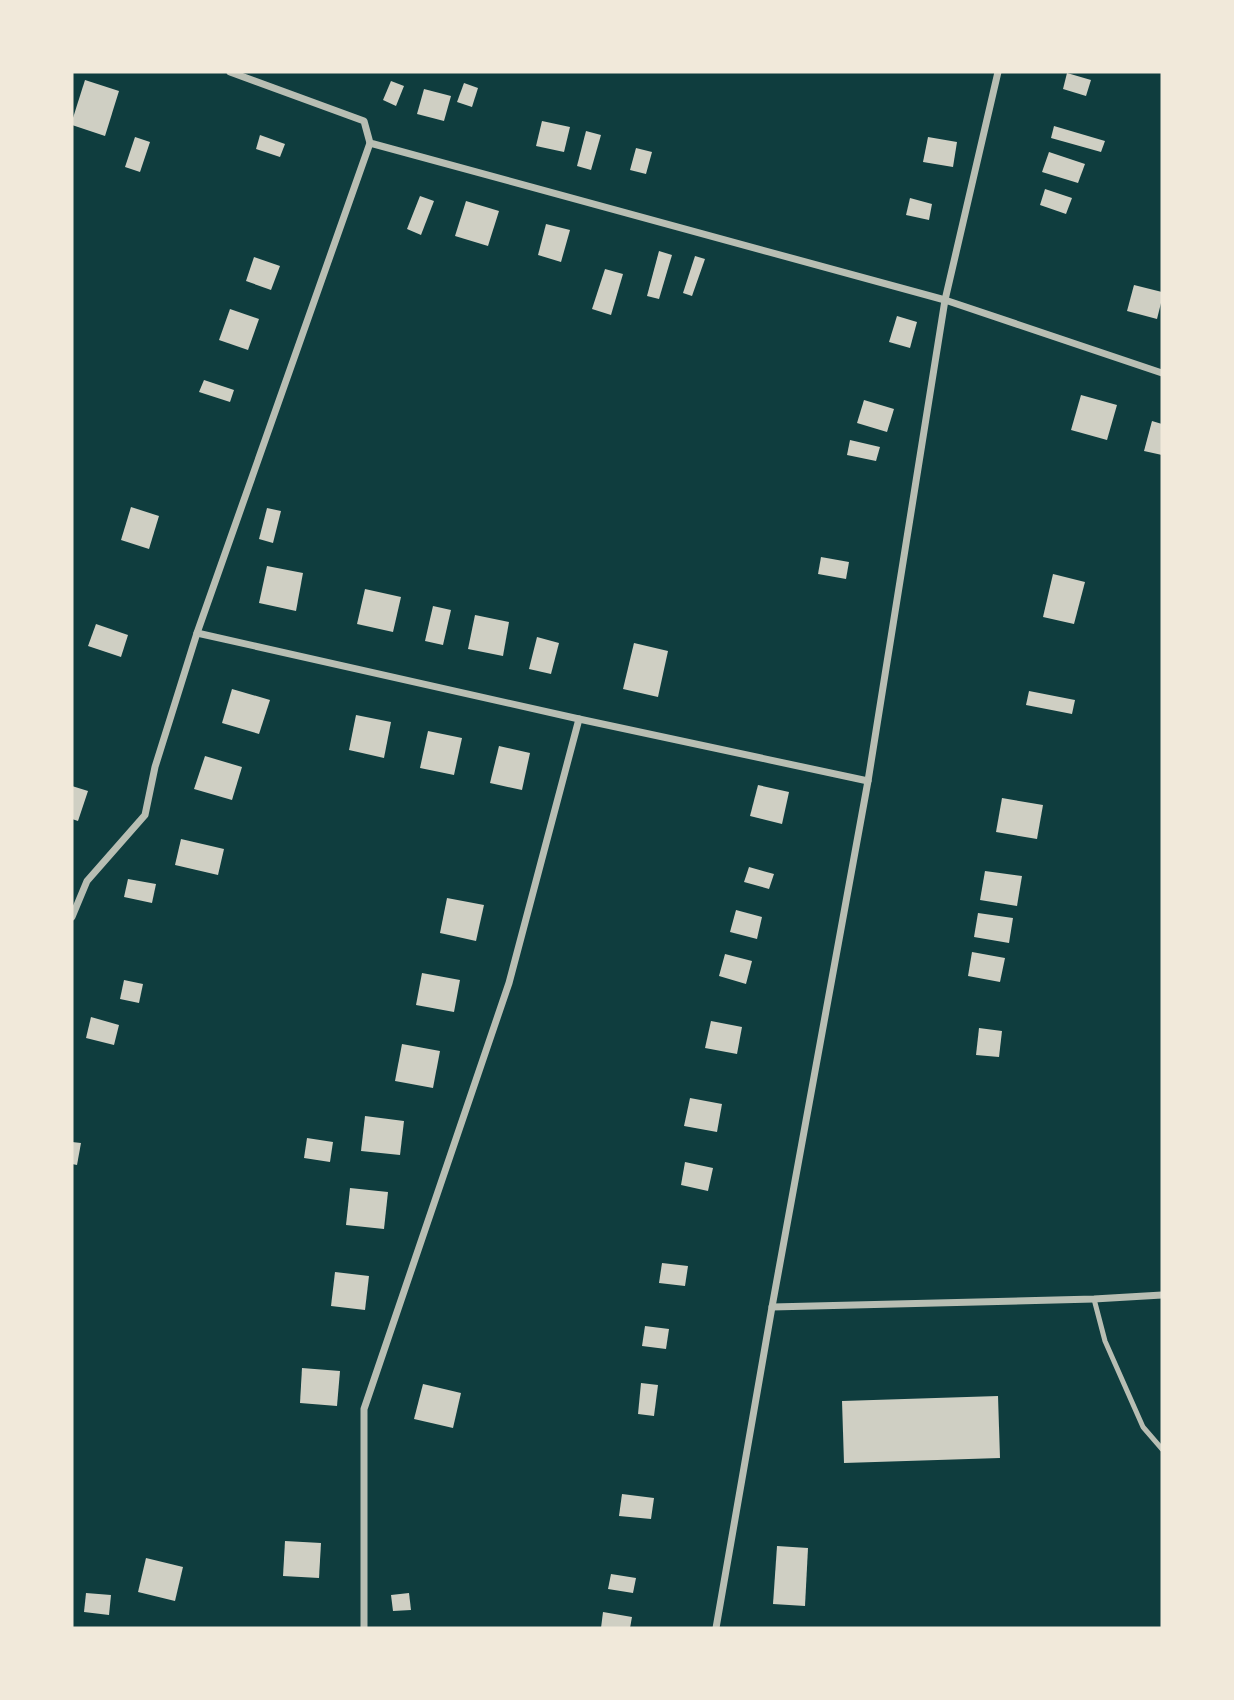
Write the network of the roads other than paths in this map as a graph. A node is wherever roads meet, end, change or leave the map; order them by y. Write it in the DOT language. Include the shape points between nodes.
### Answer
graph roads {
  1 [pos="230,72"];
  2 [pos="998,72"];
  3 [pos="370,143"];
  4 [pos="945,300"];
  5 [pos="1162,373"];
  6 [pos="197,633"];
  7 [pos="579,719"];
  8 [pos="868,781"];
  9 [pos="72,918"];
  10 [pos="1162,1295"];
  11 [pos="1094,1299"];
  12 [pos="772,1307"];
  13 [pos="1162,1449"];
  14 [pos="364,1628"];
  15 [pos="716,1628"];
  1 -- 3 [label="street" via="364,121"];
  2 -- 4 [label="street"];
  3 -- 4 [label="street"];
  3 -- 6 [label="street"];
  4 -- 5 [label="street"];
  4 -- 8 [label="street"];
  6 -- 7 [label="street"];
  6 -- 9 [label="street" via="155,767 145,816 87,881"];
  7 -- 8 [label="street"];
  7 -- 14 [label="street" via="509,983 364,1409"];
  8 -- 12 [label="street"];
  10 -- 11 [label="street"];
  11 -- 12 [label="street"];
  11 -- 13 [label="lane" via="1105,1341 1143,1427"];
  12 -- 15 [label="street"];
}
